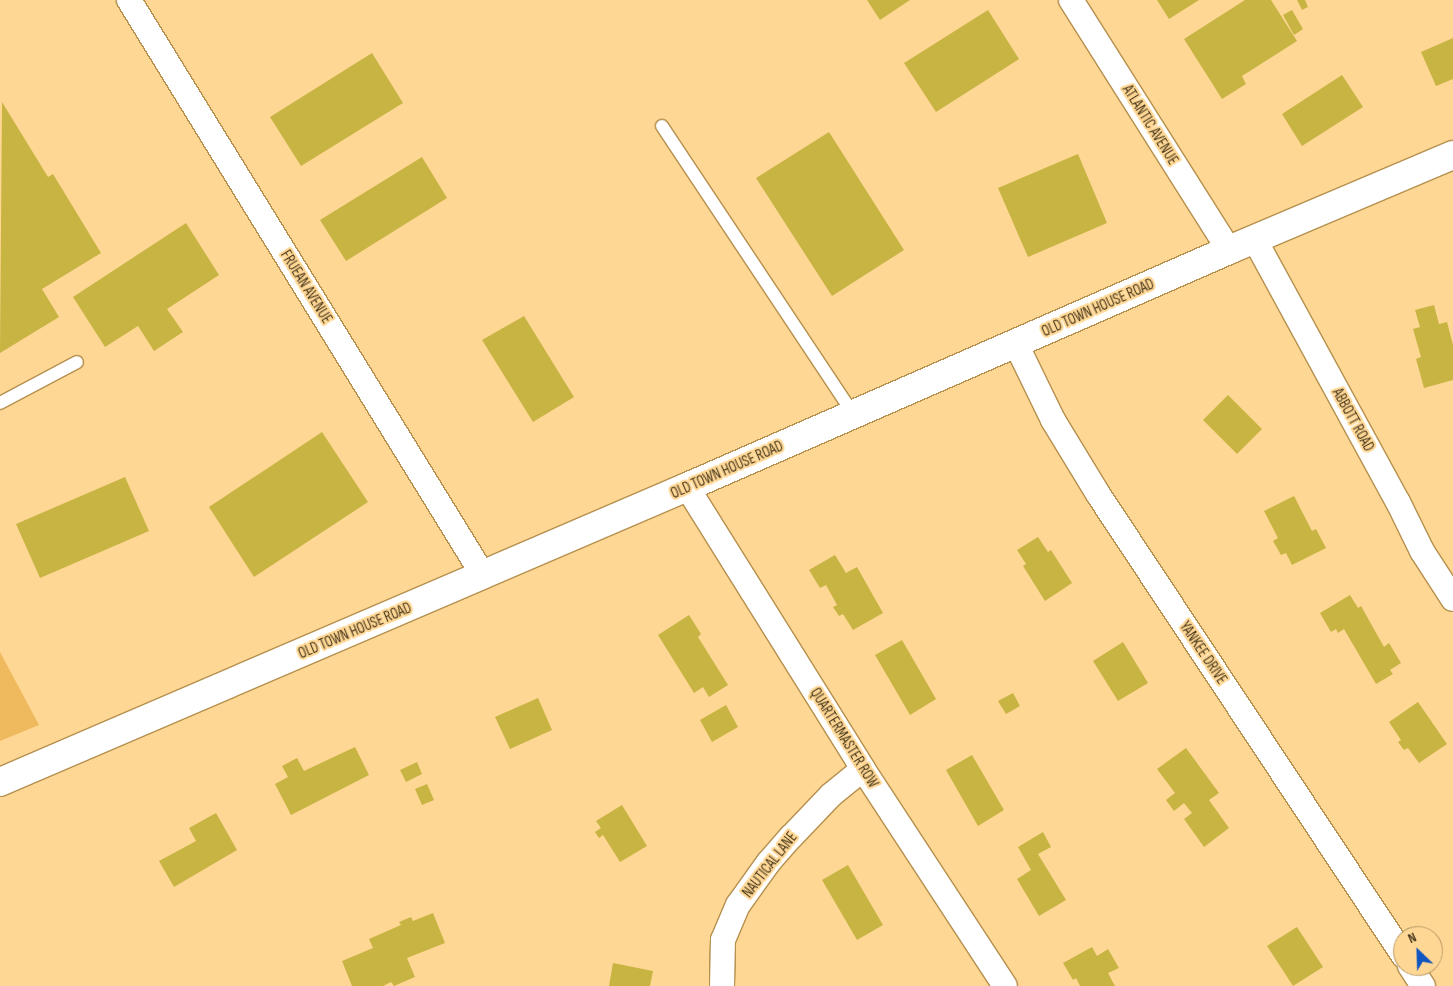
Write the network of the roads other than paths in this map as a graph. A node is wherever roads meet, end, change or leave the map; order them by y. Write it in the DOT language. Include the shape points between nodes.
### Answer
graph roads {
  1 [pos="130,0"];
  2 [pos="1071,0"];
  3 [pos="662,126"];
  4 [pos="1451,161"];
  5 [pos="1255,240"];
  6 [pos="1229,250"];
  7 [pos="1016,344"];
  8 [pos="77,362"];
  9 [pos="0,403"];
  10 [pos="854,415"];
  11 [pos="687,488"];
  12 [pos="483,575"];
  13 [pos="1453,599"];
  14 [pos="862,769"];
  15 [pos="0,782"];
  16 [pos="1393,940"];
  17 [pos="722,986"];
  18 [pos="1005,986"];
  1 -- 12 [label="street, FRUEAN AVENUE"];
  2 -- 6 [label="street, ATLANTIC AVENUE"];
  3 -- 10 [label="lane"];
  4 -- 5 [label="main road, OLD TOWN HOUSE ROAD"];
  5 -- 6 [label="main road, OLD TOWN HOUSE ROAD"];
  5 -- 13 [label="street, ABBOTT ROAD" via="1422,552"];
  6 -- 7 [label="main road, OLD TOWN HOUSE ROAD"];
  7 -- 10 [label="main road, OLD TOWN HOUSE ROAD"];
  7 -- 16 [label="street, YANKEE DRIVE" via="1052,420 1098,494"];
  8 -- 9 [label="lane"];
  10 -- 11 [label="main road, OLD TOWN HOUSE ROAD"];
  11 -- 12 [label="main road, OLD TOWN HOUSE ROAD"];
  11 -- 14 [label="street, QUARTERMASTER ROW"];
  12 -- 15 [label="main road, OLD TOWN HOUSE ROAD"];
  14 -- 17 [label="street, NAUTICAL LANE" via="831,795 791,837 738,905 723,940"];
  14 -- 18 [label="street, QUARTERMASTER ROW"];
}
